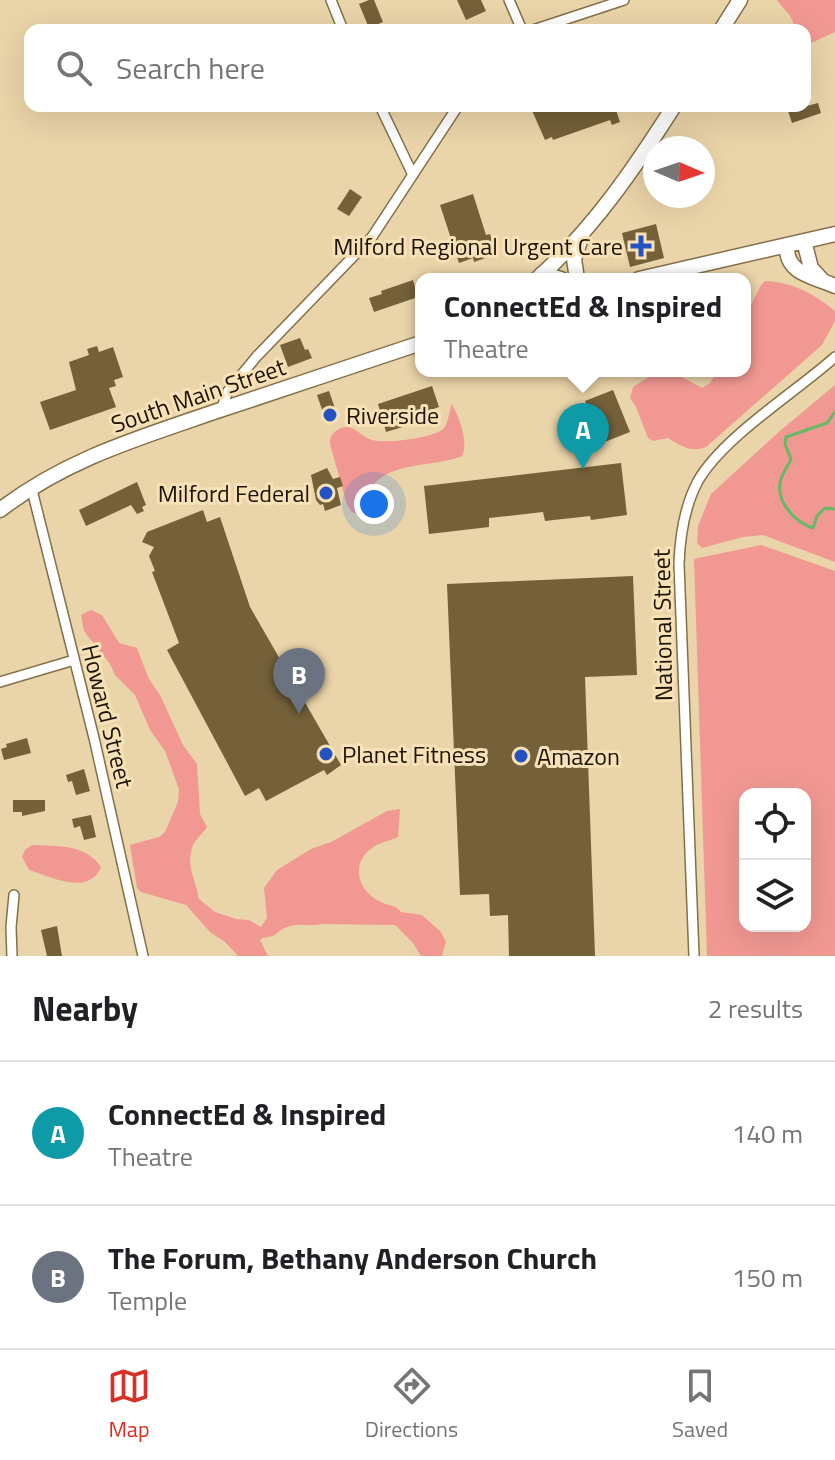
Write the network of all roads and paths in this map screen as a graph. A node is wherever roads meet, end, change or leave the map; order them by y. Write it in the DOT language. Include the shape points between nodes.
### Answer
graph roads {
  1 [pos="331,0"];
  2 [pos="509,0"];
  3 [pos="624,0"];
  4 [pos="740,0"];
  5 [pos="341,24"];
  6 [pos="519,24"];
  7 [pos="551,24"];
  8 [pos="725,24"];
  9 [pos="383,112"];
  10 [pos="454,112"];
  11 [pos="670,112"];
  12 [pos="413,175"];
  13 [pos="835,234"];
  14 [pos="582,235"];
  15 [pos="804,241"];
  16 [pos="787,245"];
  17 [pos="762,251"];
  18 [pos="797,271"];
  19 [pos="545,273"];
  20 [pos="576,273"];
  21 [pos="665,273"];
  22 [pos="829,283"];
  23 [pos="415,345"];
  24 [pos="835,357"];
  25 [pos="221,410"];
  26 [pos="31,486"];
  27 [pos="0,510"];
  28 [pos="74,660"];
  29 [pos="0,682"];
  30 [pos="14,895"];
  31 [pos="12,956"];
  32 [pos="143,956"];
  33 [pos="694,956"];
  1 -- 5 [label="street"];
  2 -- 6 [label="street"];
  3 -- 7 [label="street"];
  4 -- 8 [label="main road"];
  9 -- 12 [label="street"];
  10 -- 12 [label="street"];
  11 -- 14 [label="main road"];
  12 -- 25 [label="street" via="372,237 261,351 228,391"];
  13 -- 15 [label="main road"];
  14 -- 19 [label="main road"];
  14 -- 20 [label="main road" via="574,259"];
  15 -- 16 [label="main road"];
  15 -- 22 [label="main road" via="811,268"];
  16 -- 17 [label="main road"];
  16 -- 18 [label="main road" via="788,261"];
  17 -- 18 [label="main road"];
  17 -- 21 [label="main road"];
  18 -- 22 [label="main road"];
  23 -- 25 [label="main road, South Main Street"];
  24 -- 33 [label="street, National Street" via="717,456 699,480 683,521 679,564"];
  25 -- 26 [label="main road, South Main Street" via="77,462"];
  26 -- 27 [label="main road, South Main Street"];
  26 -- 28 [label="street, Howard Street"];
  28 -- 29 [label="street"];
  28 -- 32 [label="street, Howard Street"];
  30 -- 31 [label="street"];
}
